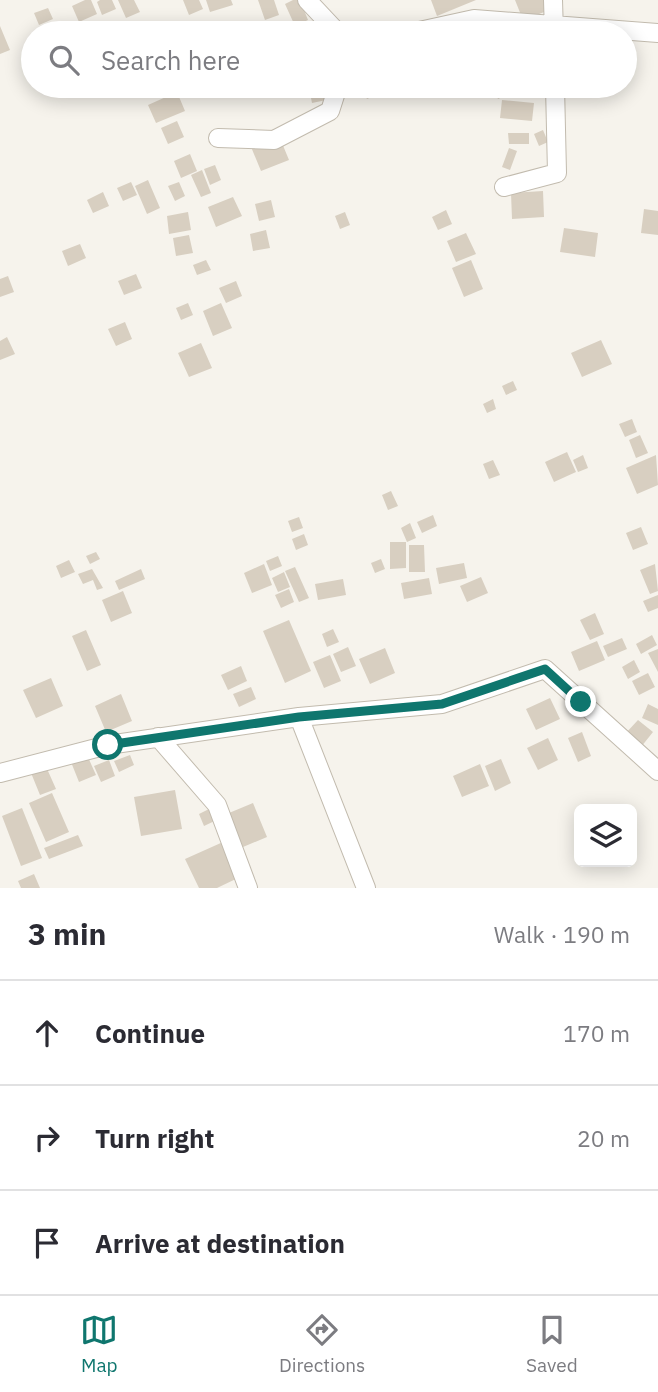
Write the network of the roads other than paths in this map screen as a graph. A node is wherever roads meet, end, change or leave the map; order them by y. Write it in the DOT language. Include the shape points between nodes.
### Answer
graph roads {
  1 [pos="307,0"];
  2 [pos="553,0"];
  3 [pos="327,21"];
  4 [pos="465,21"];
  5 [pos="490,21"];
  6 [pos="554,21"];
  7 [pos="637,32"];
  8 [pos="658,33"];
  9 [pos="334,98"];
  10 [pos="555,98"];
  11 [pos="218,138"];
  12 [pos="504,187"];
  13 [pos="299,717"];
  14 [pos="158,737"];
  15 [pos="658,771"];
  16 [pos="0,773"];
  17 [pos="248,888"];
  18 [pos="366,888"];
  1 -- 3 [label="street"];
  2 -- 6 [label="street"];
  4 -- 5 [label="street"];
  7 -- 8 [label="street"];
  9 -- 11 [label="street" via="330,111 274,141"];
  10 -- 12 [label="street" via="557,173"];
  13 -- 14 [label="street"];
  13 -- 15 [label="street" via="442,704 545,669"];
  13 -- 18 [label="street"];
  14 -- 16 [label="street"];
  14 -- 17 [label="street" via="218,805"];
}
